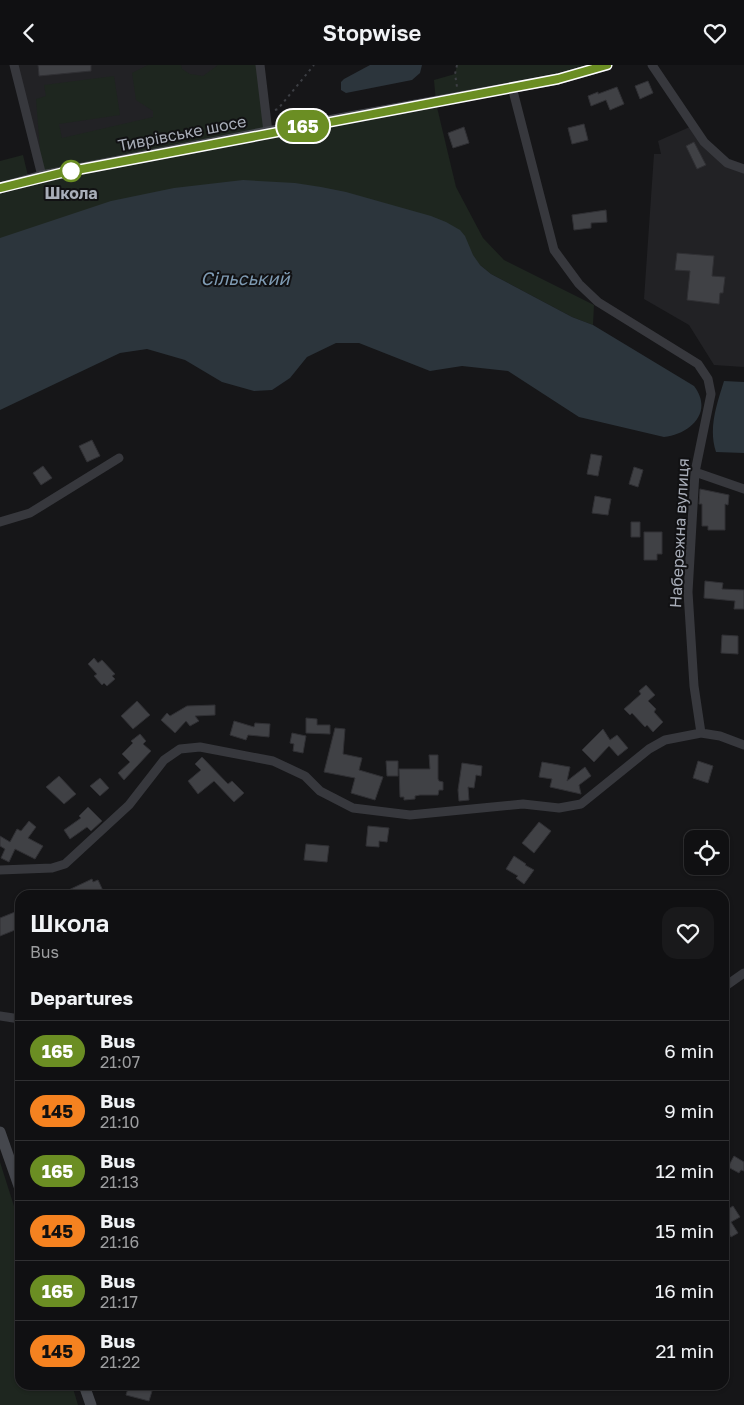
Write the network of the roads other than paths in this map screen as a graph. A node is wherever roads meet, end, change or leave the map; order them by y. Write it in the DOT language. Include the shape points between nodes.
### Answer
graph roads {
  1 [pos="14,65"];
  2 [pos="260,65"];
  3 [pos="607,65"];
  4 [pos="652,65"];
  5 [pos="512,87"];
  6 [pos="268,133"];
  7 [pos="744,169"];
  8 [pos="42,177"];
  9 [pos="0,188"];
  10 [pos="119,458"];
  11 [pos="695,472"];
  12 [pos="744,489"];
  13 [pos="0,522"];
  14 [pos="701,733"];
  15 [pos="744,745"];
  16 [pos="0,870"];
  17 [pos="744,973"];
  18 [pos="729,984"];
  19 [pos="0,1016"];
  20 [pos="15,1018"];
  21 [pos="0,1132"];
  22 [pos="15,1175"];
  23 [pos="86,1390"];
  24 [pos="91,1405"];
  1 -- 8 [label="street"];
  2 -- 6 [label="street"];
  3 -- 5 [label="main road, Тиврівське шосе" via="568,77"];
  4 -- 7 [label="street" via="704,142 727,163"];
  5 -- 6 [label="main road, Тиврівське шосе"];
  5 -- 11 [label="street, Набережна вулиця" via="554,250 579,284 598,302 687,356 708,379 711,394"];
  6 -- 8 [label="main road, Тиврівське шосе"];
  8 -- 9 [label="main road, Тиврівське шосе"];
  10 -- 13 [label="street" via="30,513"];
  11 -- 12 [label="street"];
  11 -- 14 [label="street, Набережна вулиця" via="688,592 694,686"];
  14 -- 15 [label="street"];
  14 -- 16 [label="street" via="665,741 649,749 581,804 559,808 524,804 410,815 354,808 320,791 306,776 273,761 200,747 180,749 164,761 129,805 65,864 52,868"];
  17 -- 18 [label="street"];
  19 -- 20 [label="street"];
  21 -- 22 [label="main road"];
  23 -- 24 [label="main road"];
}
